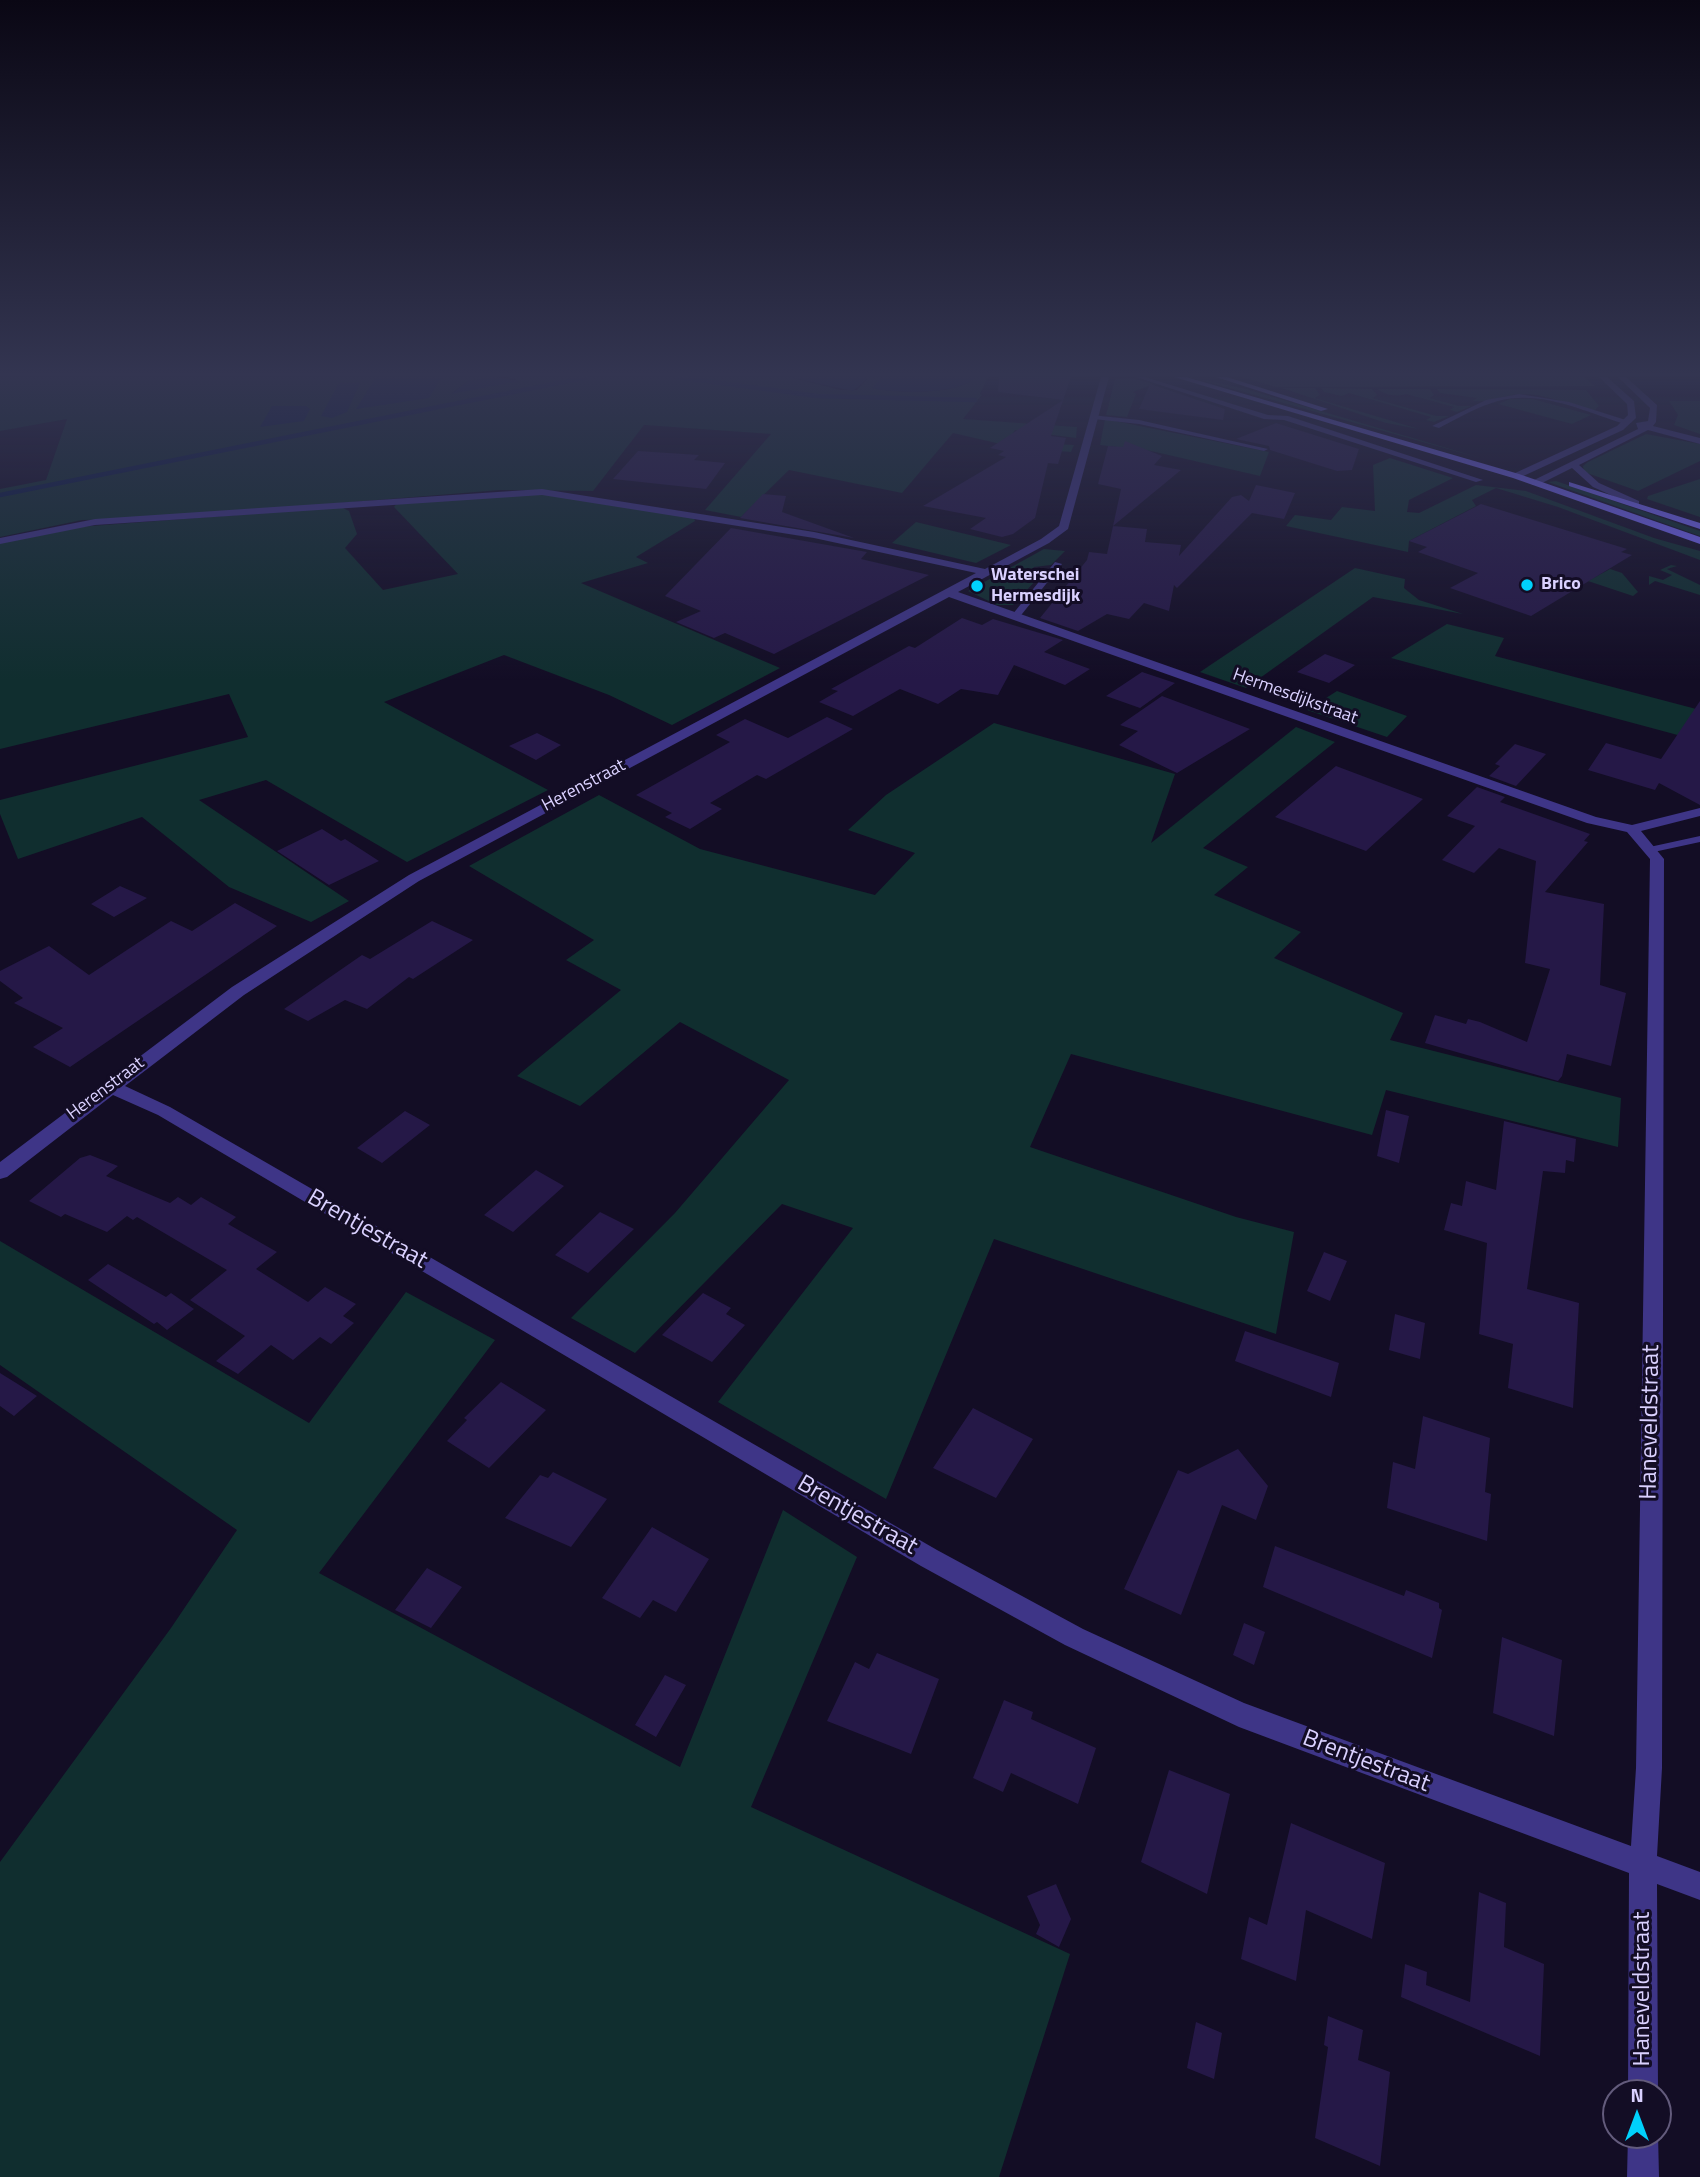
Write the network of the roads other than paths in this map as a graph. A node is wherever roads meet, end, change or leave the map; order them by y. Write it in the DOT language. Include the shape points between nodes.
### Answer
graph roads {
  1 [pos="1079,479"];
  2 [pos="1474,479"];
  3 [pos="1523,479"];
  4 [pos="1545,479"];
  5 [pos="1553,479"];
  6 [pos="1589,479"];
  7 [pos="1479,480"];
  8 [pos="1535,483"];
  9 [pos="1635,503"];
  10 [pos="1700,526"];
  11 [pos="0,541"];
  12 [pos="1700,541"];
  13 [pos="1058,565"];
  14 [pos="1037,570"];
  15 [pos="984,572"];
  16 [pos="1051,573"];
  17 [pos="947,592"];
  18 [pos="1014,617"];
  19 [pos="1700,812"];
  20 [pos="1632,829"];
  21 [pos="1700,839"];
  22 [pos="1649,850"];
  23 [pos="110,1086"];
  24 [pos="0,1172"];
  25 [pos="1643,1865"];
  26 [pos="1700,1886"];
  27 [pos="1643,2079"];
  28 [pos="1643,2149"];
  29 [pos="1643,2177"];
  1 -- 15 [label="street, Herenstraat" via="1068,522 1045,541"];
  2 -- 7 [label="lane"];
  3 -- 8 [label="main road"];
  4 -- 8 [label="street"];
  5 -- 9 [label="main road"];
  6 -- 9 [label="street"];
  8 -- 12 [label="main road"];
  9 -- 10 [label="main road"];
  11 -- 15 [label="street" via="95,523 542,492 814,535"];
  13 -- 16 [label="lane"];
  14 -- 16 [label="lane"];
  15 -- 17 [label="street, Herenstraat"];
  16 -- 18 [label="lane"];
  17 -- 18 [label="street, Hermesdijkstraat"];
  17 -- 23 [label="street, Herenstraat" via="414,878 238,990"];
  18 -- 20 [label="street, Hermesdijkstraat" via="1592,820"];
  19 -- 20 [label="street"];
  20 -- 22 [label="street, Haneveldstraat"];
  21 -- 22 [label="lane"];
  22 -- 25 [label="street, Haneveldstraat" via="1657,859 1649,1768"];
  23 -- 24 [label="street, Herenstraat"];
  23 -- 25 [label="street, Brentjestraat" via="164,1111 906,1545 1073,1637 1239,1714"];
  25 -- 26 [label="street, Brentjestraat"];
  25 -- 27 [label="street, Haneveldstraat"];
  28 -- 29 [label="street"];
}
